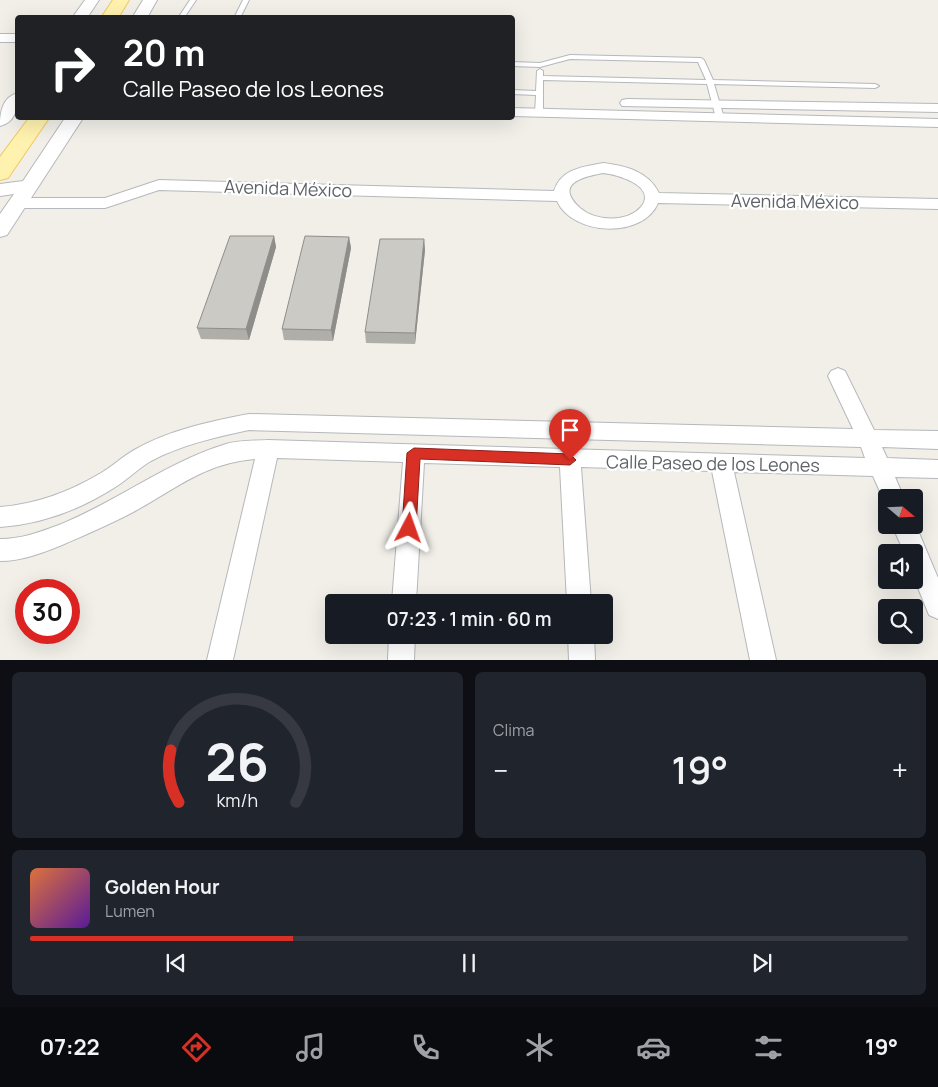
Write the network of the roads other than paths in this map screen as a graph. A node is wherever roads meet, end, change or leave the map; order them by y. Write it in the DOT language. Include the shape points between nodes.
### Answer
graph roads {
  1 [pos="92,0"];
  2 [pos="122,0"];
  3 [pos="150,0"];
  4 [pos="193,0"];
  5 [pos="246,0"];
  6 [pos="81,15"];
  7 [pos="111,15"];
  8 [pos="141,15"];
  9 [pos="183,15"];
  10 [pos="238,15"];
  11 [pos="0,38"];
  12 [pos="15,38"];
  13 [pos="515,64"];
  14 [pos="540,65"];
  15 [pos="540,78"];
  16 [pos="710,81"];
  17 [pos="875,86"];
  18 [pos="515,93"];
  19 [pos="515,101"];
  20 [pos="15,102"];
  21 [pos="539,102"];
  22 [pos="716,104"];
  23 [pos="938,109"];
  24 [pos="515,111"];
  25 [pos="720,118"];
  26 [pos="38,120"];
  27 [pos="73,120"];
  28 [pos="0,121"];
  29 [pos="938,123"];
  30 [pos="0,173"];
  31 [pos="29,186"];
  32 [pos="0,190"];
  33 [pos="561,196"];
  34 [pos="652,198"];
  35 [pos="938,204"];
  36 [pos="6,217"];
  37 [pos="838,376"];
  38 [pos="868,438"];
  39 [pos="938,440"];
  40 [pos="268,449"];
  41 [pos="414,453"];
  42 [pos="570,460"];
  43 [pos="721,463"];
  44 [pos="880,468"];
  45 [pos="938,469"];
  46 [pos="889,489"];
  47 [pos="0,517"];
  48 [pos="908,534"];
  49 [pos="0,550"];
  50 [pos="405,594"];
  51 [pos="578,594"];
  52 [pos="938,607"];
  53 [pos="402,644"];
  54 [pos="581,644"];
  55 [pos="220,660"];
  56 [pos="401,660"];
  57 [pos="582,660"];
  58 [pos="763,660"];
  1 -- 6 [label="street"];
  2 -- 7 [label="main road"];
  3 -- 8 [label="street"];
  4 -- 9 [label="lane"];
  5 -- 10 [label="lane"];
  11 -- 12 [label="street"];
  13 -- 14 [label="lane"];
  14 -- 15 [label="lane"];
  14 -- 16 [label="lane" via="570,57 701,60"];
  15 -- 16 [label="lane"];
  15 -- 21 [label="lane"];
  16 -- 17 [label="lane"];
  16 -- 22 [label="lane"];
  18 -- 21 [label="lane"];
  19 -- 21 [label="street"];
  20 -- 28 [label="street"];
  21 -- 22 [label="street"];
  21 -- 24 [label="street"];
  21 -- 25 [label="street"];
  22 -- 23 [label="street"];
  22 -- 25 [label="lane"];
  25 -- 29 [label="street"];
  26 -- 30 [label="main road"];
  27 -- 31 [label="street"];
  31 -- 32 [label="street"];
  31 -- 36 [label="street"];
  33 -- 34 [label="street" via="566,206 577,215 610,223 627,222 641,216 650,208"];
  33 -- 34 [label="street" via="567,179 583,171 603,168 631,174 650,189"];
  33 -- 36 [label="street, Avenida México" via="159,184 143,187 115,201"];
  34 -- 35 [label="street, Avenida México"];
  37 -- 38 [label="street"];
  38 -- 39 [label="street, Calle Paseo de los Leones"];
  38 -- 44 [label="street"];
  38 -- 47 [label="street, Calle Paseo de los Leones" via="249,422 204,430 144,456 104,483 57,507 15,517"];
  40 -- 41 [label="street, Calle Paseo de los Leones"];
  40 -- 49 [label="street, Calle Paseo de los Leones" via="229,452 183,471 84,525 42,542"];
  40 -- 55 [label="street"];
  41 -- 42 [label="street, Calle Paseo de los Leones"];
  41 -- 50 [label="street"];
  42 -- 43 [label="street, Calle Paseo de los Leones"];
  42 -- 51 [label="street"];
  43 -- 44 [label="street, Calle Paseo de los Leones"];
  43 -- 58 [label="street"];
  44 -- 45 [label="street, Calle Paseo de los Leones"];
  44 -- 46 [label="street"];
  48 -- 52 [label="street"];
  53 -- 56 [label="street"];
  54 -- 57 [label="street"];
}
